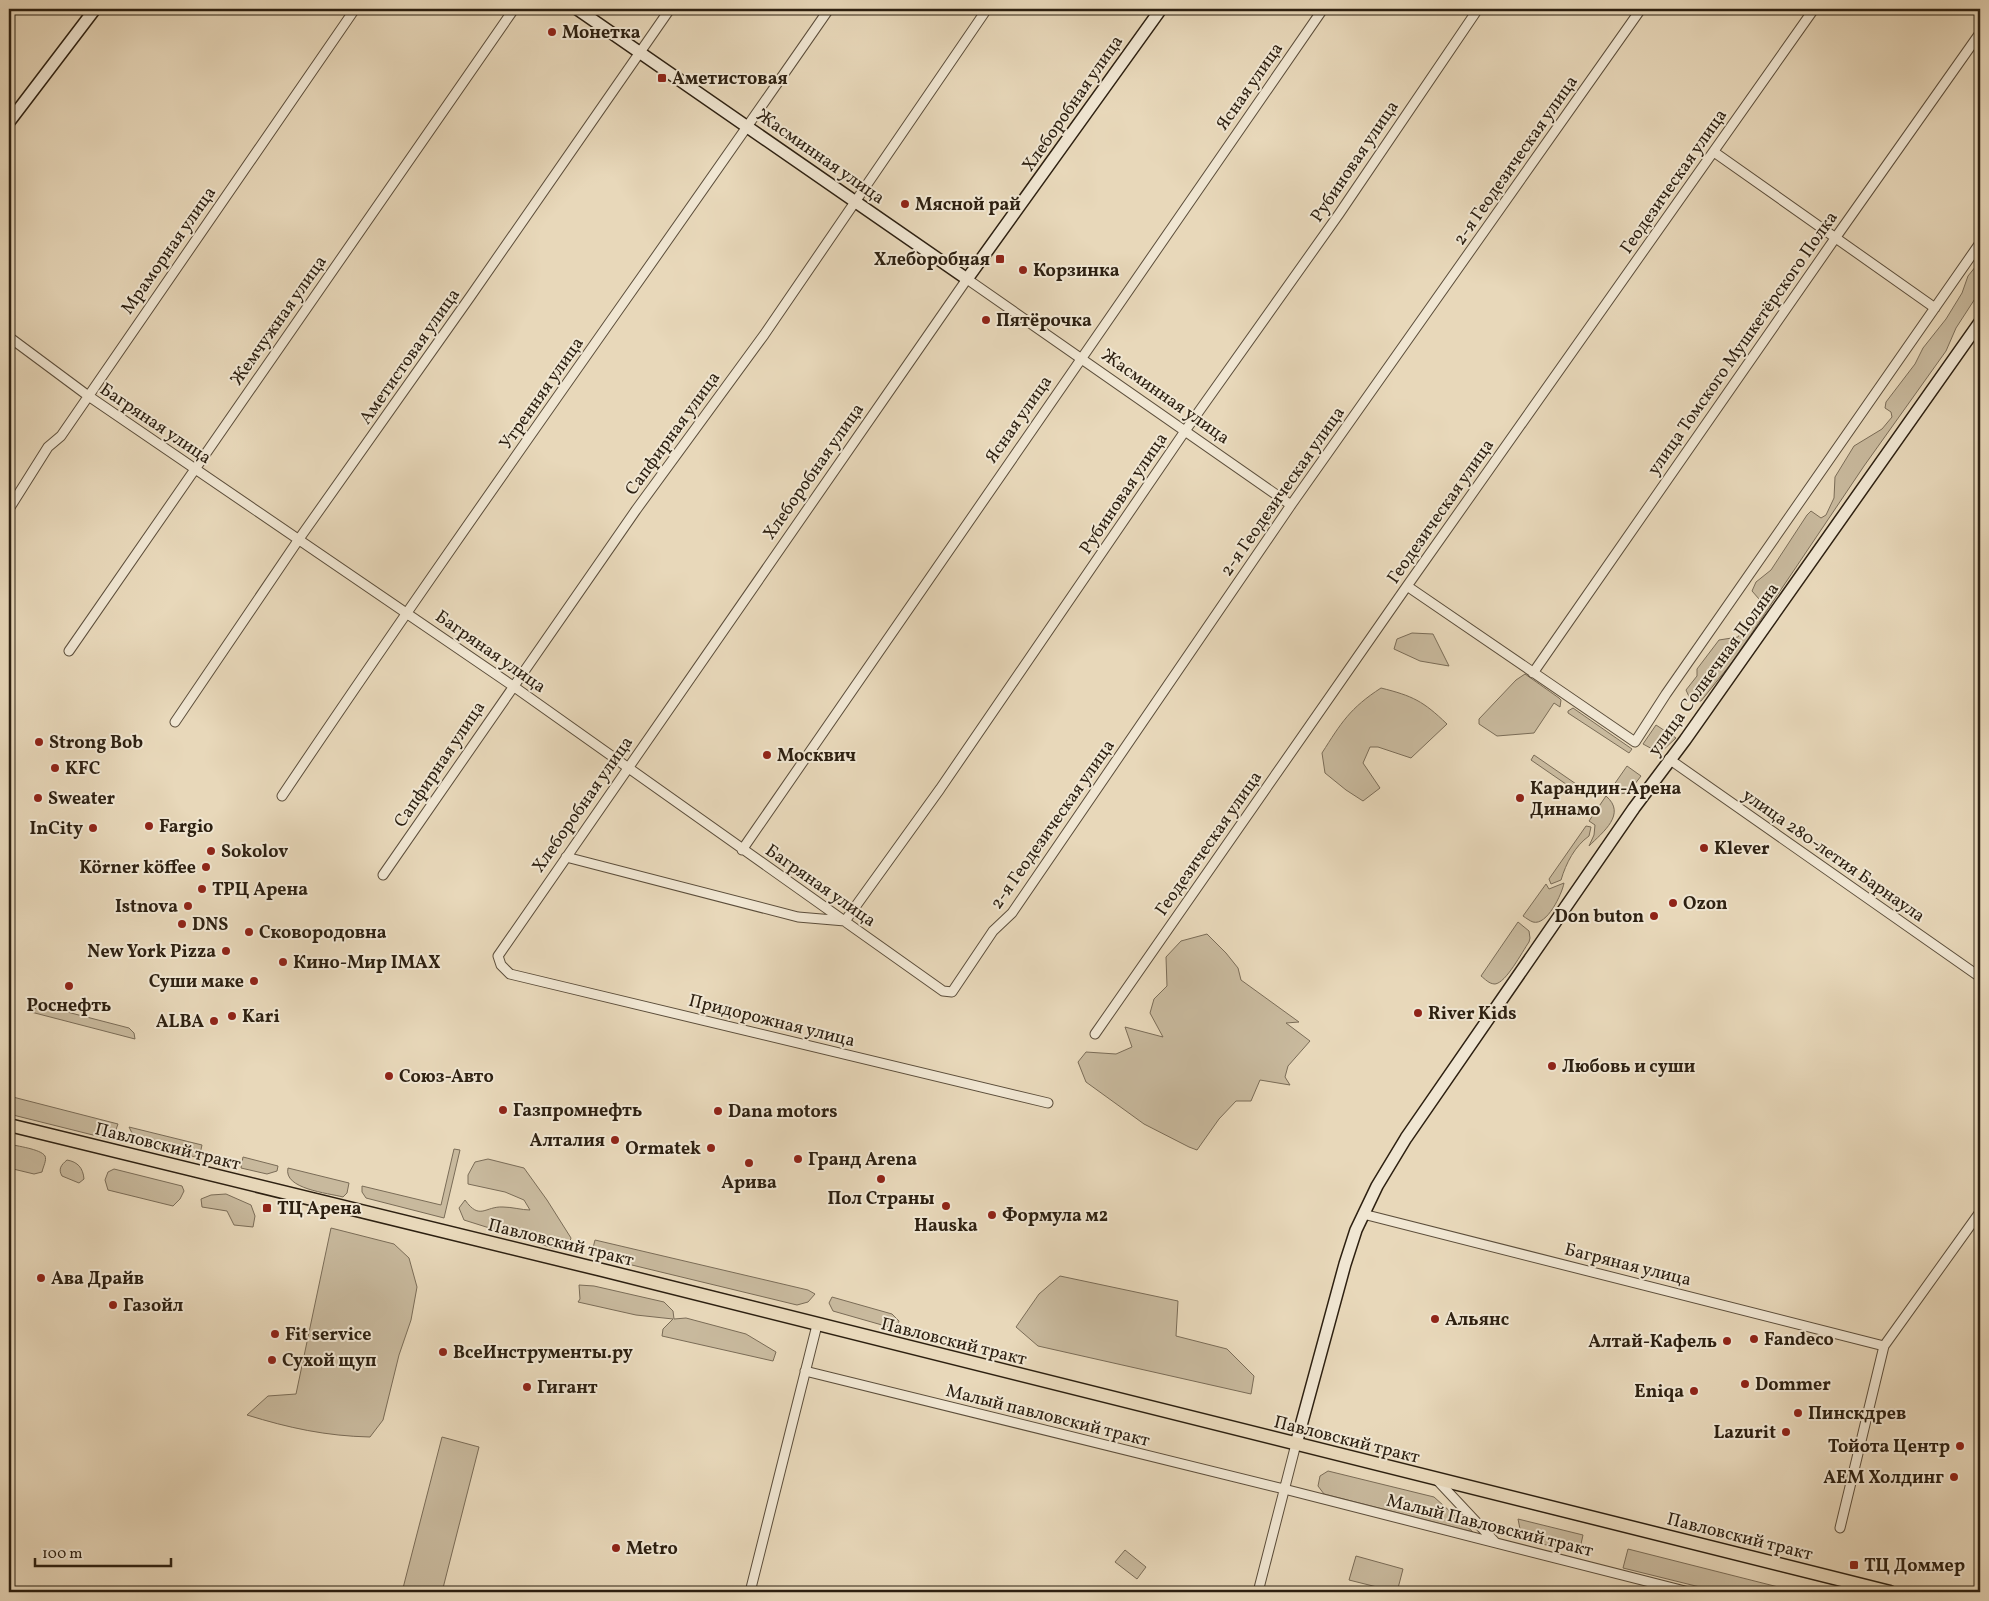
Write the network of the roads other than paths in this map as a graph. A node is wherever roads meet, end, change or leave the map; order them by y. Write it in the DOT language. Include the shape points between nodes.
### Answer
graph roads {
  1 [pos="95,9"];
  2 [pos="355,9"];
  3 [pos="514,9"];
  4 [pos="577,9"];
  5 [pos="670,9"];
  6 [pos="829,9"];
  7 [pos="988,9"];
  8 [pos="1161,9"];
  9 [pos="1323,9"];
  10 [pos="1478,9"];
  11 [pos="1641,9"];
  12 [pos="1814,9"];
  13 [pos="1980,33"];
  14 [pos="640,52"];
  15 [pos="9,122"];
  16 [pos="747,127"];
  17 [pos="1714,152"];
  18 [pos="855,200"];
  19 [pos="1836,237"];
  20 [pos="1980,243"];
  21 [pos="967,279"];
  22 [pos="1935,308"];
  23 [pos="1980,322"];
  24 [pos="9,337"];
  25 [pos="1081,357"];
  26 [pos="87,395"];
  27 [pos="1185,431"];
  28 [pos="194,469"];
  29 [pos="1291,505"];
  30 [pos="9,509"];
  31 [pos="299,539"];
  32 [pos="1407,586"];
  33 [pos="406,612"];
  34 [pos="69,652"];
  35 [pos="1533,673"];
  36 [pos="513,686"];
  37 [pos="175,722"];
  38 [pos="1669,759"];
  39 [pos="629,769"];
  40 [pos="282,796"];
  41 [pos="742,850"];
  42 [pos="566,857"];
  43 [pos="383,875"];
  44 [pos="844,921"];
  45 [pos="498,956"];
  46 [pos="1980,977"];
  47 [pos="952,992"];
  48 [pos="1094,1034"];
  49 [pos="1048,1103"];
  50 [pos="9,1124"];
  51 [pos="1980,1212"];
  52 [pos="1363,1214"];
  53 [pos="817,1325"];
  54 [pos="1884,1346"];
  55 [pos="805,1371"];
  56 [pos="1296,1444"];
  57 [pos="1436,1479"];
  58 [pos="1284,1489"];
  59 [pos="1840,1528"];
  60 [pos="1496,1543"];
  61 [pos="750,1592"];
  62 [pos="1258,1592"];
  63 [pos="1689,1592"];
  64 [pos="1890,1592"];
  1 -- 15 [label="street"];
  2 -- 26 [label="street, Мраморная улица"];
  3 -- 28 [label="street, Жемчужная улица"];
  4 -- 14 [label="street, Жасминная улица"];
  5 -- 14 [label="street, Аметистовая улица"];
  6 -- 16 [label="street, Утренняя улица"];
  7 -- 18 [label="street, Сапфирная улица"];
  8 -- 21 [label="street, Хлеборобная улица"];
  9 -- 25 [label="street, Ясная улица"];
  10 -- 27 [label="street, Рубиновая улица"];
  11 -- 29 [label="street, 2-я Геодезическая улица"];
  12 -- 17 [label="street, Геодезическая улица"];
  13 -- 19 [label="street, улица Томского Мушкетёрского Полка"];
  14 -- 16 [label="street, Жасминная улица"];
  14 -- 31 [label="street, Аметистовая улица"];
  16 -- 18 [label="street, Жасминная улица"];
  16 -- 33 [label="street, Утренняя улица"];
  17 -- 19 [label="street"];
  17 -- 32 [label="street, Геодезическая улица"];
  18 -- 21 [label="street, Жасминная улица"];
  18 -- 36 [label="street, Сапфирная улица" via="764,334"];
  19 -- 22 [label="street"];
  19 -- 35 [label="street, улица Томского Мушкетёрского Полка"];
  20 -- 22 [label="street"];
  21 -- 25 [label="street, Жасминная улица"];
  21 -- 39 [label="street, Хлеборобная улица"];
  22 -- 35 [label="street" via="1635,742"];
  23 -- 38 [label="street, улица Солнечная Поляна"];
  24 -- 26 [label="street, Багряная улица"];
  25 -- 27 [label="street, Жасминная улица"];
  25 -- 41 [label="street, Ясная улица"];
  26 -- 28 [label="street, Багряная улица"];
  26 -- 30 [label="street, Мраморная улица"];
  27 -- 29 [label="street, Жасминная улица"];
  27 -- 44 [label="street, Рубиновая улица" via="940,788"];
  28 -- 31 [label="street, Багряная улица"];
  28 -- 34 [label="street, Жемчужная улица"];
  29 -- 47 [label="street, 2-я Геодезическая улица" via="1012,913 993,931"];
  31 -- 33 [label="street, Багряная улица"];
  31 -- 37 [label="street, Аметистовая улица"];
  32 -- 35 [label="street"];
  32 -- 48 [label="street, Геодезическая улица"];
  33 -- 36 [label="street, Багряная улица"];
  33 -- 40 [label="street, Утренняя улица"];
  36 -- 39 [label="street, Багряная улица"];
  36 -- 43 [label="street, Сапфирная улица"];
  38 -- 46 [label="street, улица 280-летия Барнаула"];
  38 -- 52 [label="street, улица Солнечная Поляна" via="1406,1138"];
  39 -- 41 [label="street, Багряная улица"];
  39 -- 42 [label="street, Хлеборобная улица"];
  41 -- 44 [label="street, Багряная улица"];
  42 -- 44 [label="street" via="798,917"];
  42 -- 45 [label="street, Хлеборобная улица"];
  44 -- 47 [label="street, Багряная улица" via="944,991"];
  45 -- 49 [label="street, Придорожная улица" via="510,974"];
  50 -- 53 [label="main road, Павловский тракт"];
  51 -- 54 [label="street"];
  52 -- 54 [label="street, Багряная улица"];
  52 -- 56 [label="street, улица Солнечная Поляна" via="1345,1264"];
  53 -- 55 [label="street"];
  53 -- 56 [label="main road, Павловский тракт"];
  54 -- 59 [label="street"];
  55 -- 58 [label="street, Малый павловский тракт"];
  55 -- 61 [label="street"];
  56 -- 57 [label="main road, Павловский тракт"];
  56 -- 58 [label="street"];
  57 -- 60 [label="street"];
  57 -- 64 [label="main road, Павловский тракт"];
  58 -- 60 [label="street, Малый Павловский тракт"];
  58 -- 62 [label="street"];
  60 -- 63 [label="street, Малый Павловский тракт"];
}
